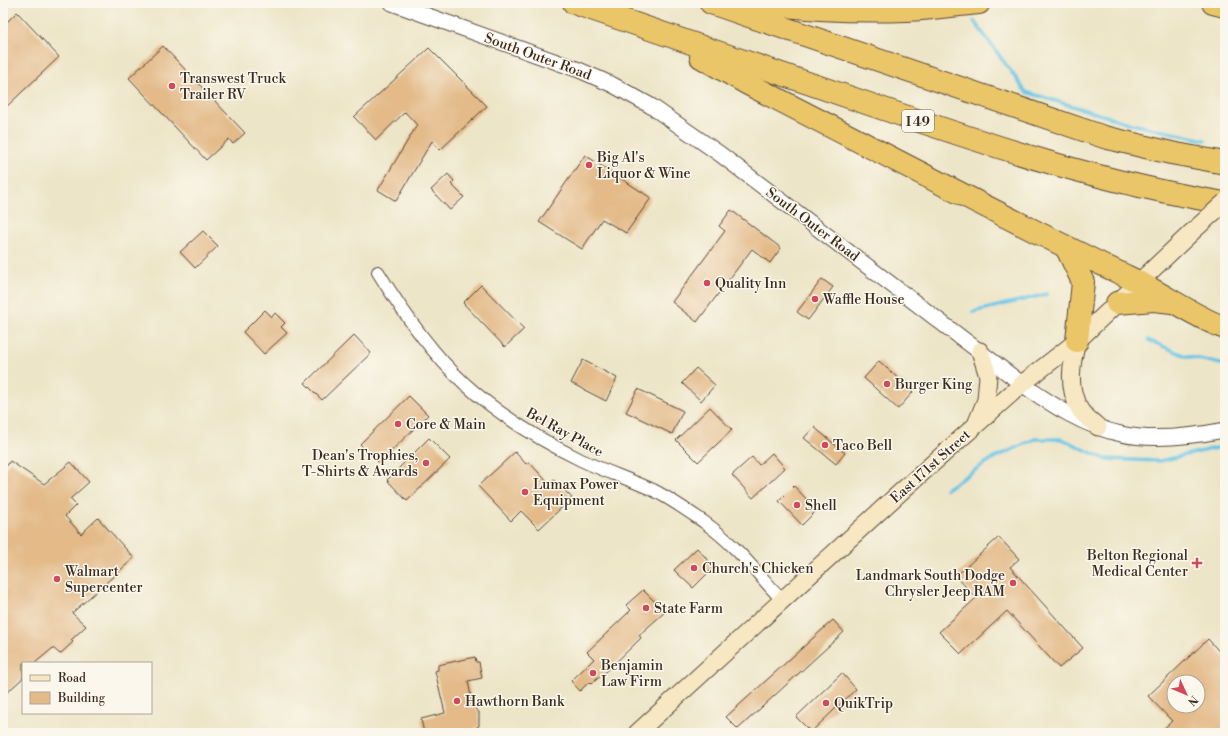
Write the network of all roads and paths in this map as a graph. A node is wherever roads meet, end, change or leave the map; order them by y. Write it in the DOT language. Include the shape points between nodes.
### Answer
graph roads {
  1 [pos="392,3"];
  2 [pos="574,3"];
  3 [pos="711,3"];
  4 [pos="756,3"];
  5 [pos="979,3"];
  6 [pos="1213,3"];
  7 [pos="1225,6"];
  8 [pos="659,32"];
  9 [pos="1225,163"];
  10 [pos="1225,202"];
  11 [pos="1066,247"];
  12 [pos="378,272"];
  13 [pos="1140,282"];
  14 [pos="1175,302"];
  15 [pos="1117,303"];
  16 [pos="1225,328"];
  17 [pos="1077,341"];
  18 [pos="980,351"];
  19 [pos="1022,384"];
  20 [pos="975,426"];
  21 [pos="1098,427"];
  22 [pos="1225,430"];
  23 [pos="783,601"];
  24 [pos="638,733"];
  1 -- 18 [label="street, South Outer Road" via="579,70 651,106 720,154"];
  2 -- 8 [label="highway, I 49"];
  3 -- 9 [label="highway" via="1104,137"];
  4 -- 5 [label="highway" via="794,7 906,10"];
  6 -- 7 [label="highway"];
  8 -- 10 [label="highway, I 49" via="1008,152 1182,196"];
  8 -- 11 [label="highway" via="748,84"];
  10 -- 13 [label="main road, East 171st Street, bridge"];
  11 -- 13 [label="highway"];
  11 -- 17 [label="highway" via="1083,282"];
  12 -- 23 [label="street, Bel Ray Place" via="399,306 464,383 556,447 654,491 706,523 727,541"];
  13 -- 14 [label="highway"];
  13 -- 15 [label="main road, East 171st Street"];
  14 -- 15 [label="highway" via="1154,300"];
  14 -- 16 [label="highway"];
  15 -- 17 [label="main road, East 171st Street"];
  17 -- 19 [label="main road, East 171st Street"];
  17 -- 21 [label="main road" via="1071,361 1072,389 1081,410"];
  18 -- 19 [label="street, South Outer Road"];
  18 -- 20 [label="main road" via="988,376 986,400"];
  19 -- 20 [label="main road, East 171st Street"];
  19 -- 21 [label="street, South Outer Road" via="1059,408"];
  20 -- 23 [label="main road, East 171st Street"];
  21 -- 22 [label="street, South Outer Road" via="1121,434 1151,436 1180,436"];
  23 -- 24 [label="main road, East 171st Street"];
}
